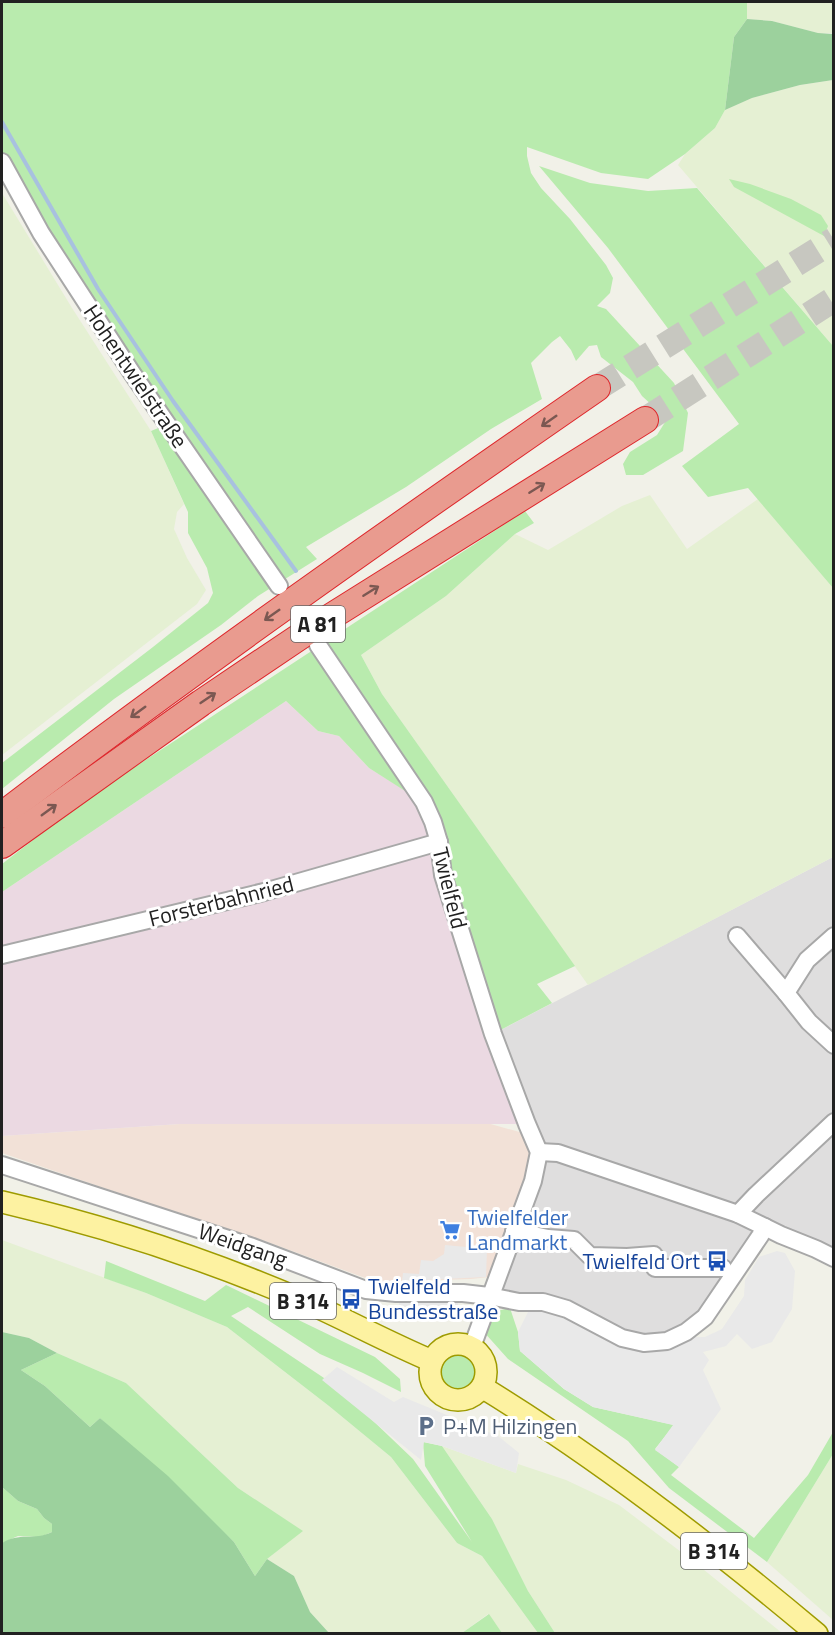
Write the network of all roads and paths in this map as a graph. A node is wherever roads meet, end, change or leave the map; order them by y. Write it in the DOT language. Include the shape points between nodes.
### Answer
graph roads {
  1 [pos="2,162"];
  2 [pos="597,388"];
  3 [pos="645,420"];
  4 [pos="279,586"];
  5 [pos="318,645"];
  6 [pos="2,815"];
  7 [pos="439,842"];
  8 [pos="2,845"];
  9 [pos="737,936"];
  10 [pos="834,936"];
  11 [pos="2,955"];
  12 [pos="786,993"];
  13 [pos="834,1045"];
  14 [pos="834,1122"];
  15 [pos="539,1152"];
  16 [pos="2,1165"];
  17 [pos="2,1202"];
  18 [pos="738,1214"];
  19 [pos="765,1227"];
  20 [pos="514,1231"];
  21 [pos="834,1258"];
  22 [pos="723,1268"];
  23 [pos="489,1296"];
  24 [pos="472,1347"];
  25 [pos="432,1361"];
  26 [pos="482,1387"];
  27 [pos="817,1634"];
  1 -- 4 [label="street, Hohentwielstraße" via="41,233 127,365"];
  2 -- 6 [label="highway, A 81, one-way" via="267,618"];
  8 -- 3 [label="highway, A 81, one-way" via="308,631"];
  5 -- 7 [label="street, Twielfeld" via="424,802"];
  7 -- 11 [label="street, Forsterbahnried" via="264,892"];
  7 -- 15 [label="street, Twielfeld" via="443,875 493,1034"];
  9 -- 12 [label="street"];
  10 -- 12 [label="street" via="807,960"];
  12 -- 13 [label="street"];
  14 -- 18 [label="street"];
  15 -- 18 [label="street" via="558,1153"];
  15 -- 20 [label="street" via="533,1181"];
  16 -- 23 [label="street, Weidgang" via="250,1246 366,1290"];
  17 -- 25 [label="main road, B 314" via="171,1249 343,1318"];
  18 -- 19 [label="street"];
  19 -- 21 [label="street"];
  19 -- 23 [label="street, Weidgang" via="705,1317 667,1341 644,1343 622,1338 567,1309"];
  20 -- 22 [label="street" via="574,1240 590,1256 654,1255 655,1268"];
  20 -- 23 [label="street"];
  23 -- 24 [label="street"];
  24 -- 25 [label="main road" via="449,1345"];
  24 -- 26 [label="main road" via="486,1365"];
  25 -- 26 [label="main road" via="430,1376 443,1396 469,1398"];
  26 -- 27 [label="main road, B 314" via="609,1471"];
}
